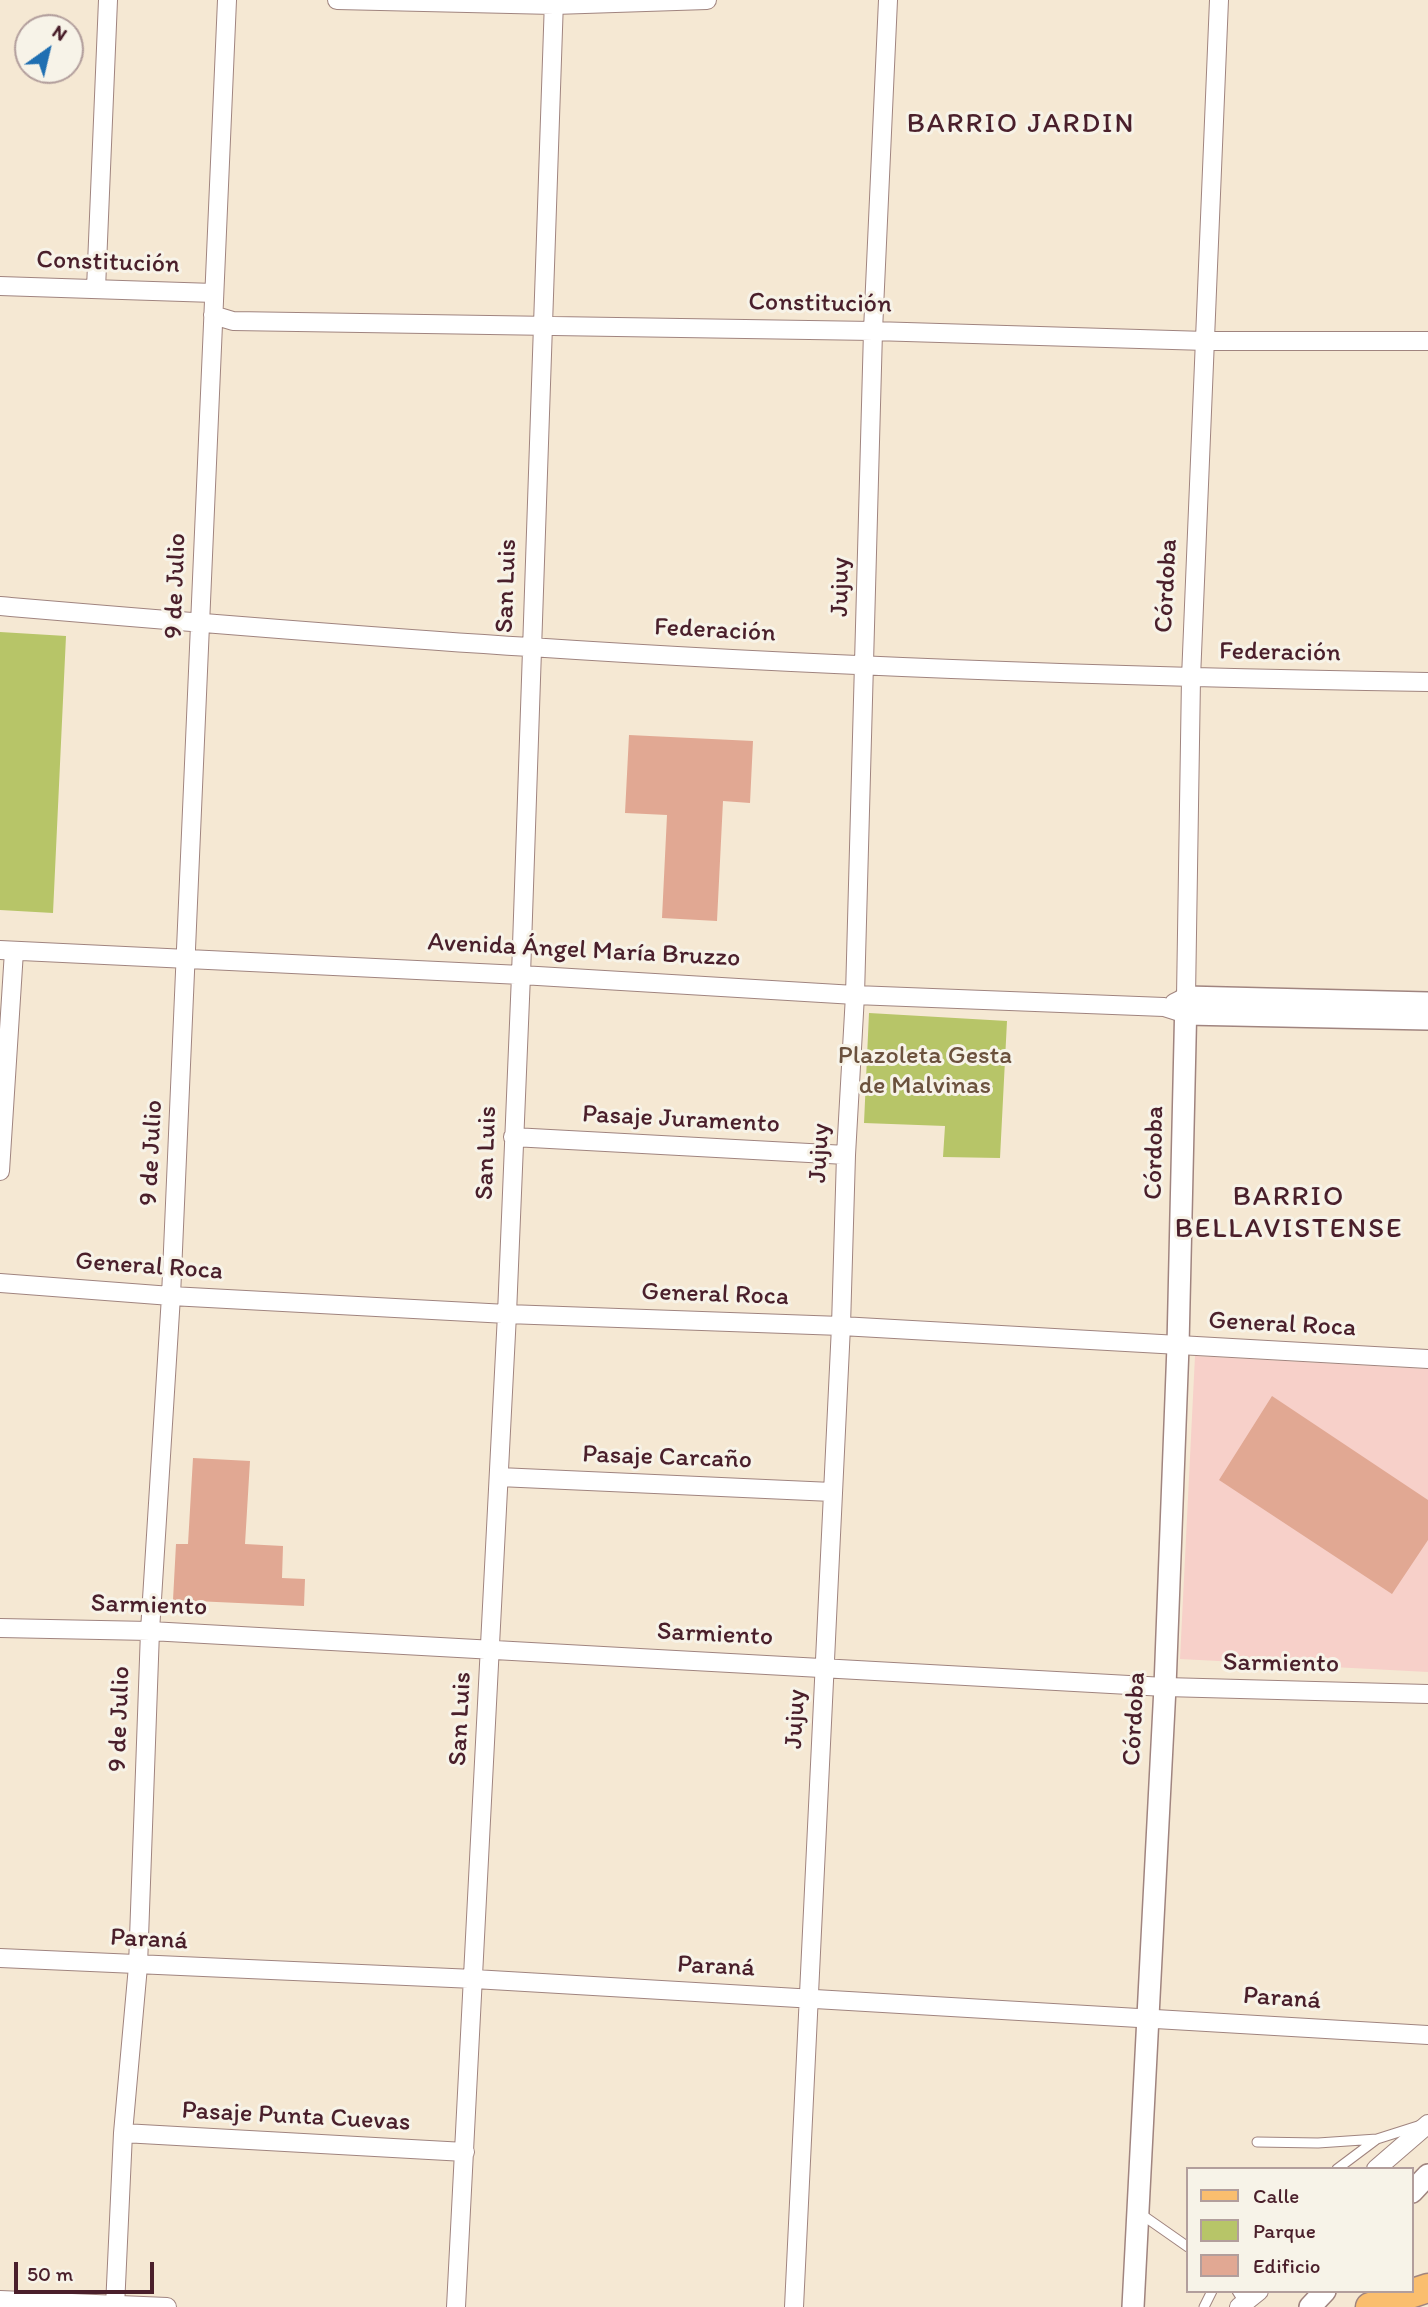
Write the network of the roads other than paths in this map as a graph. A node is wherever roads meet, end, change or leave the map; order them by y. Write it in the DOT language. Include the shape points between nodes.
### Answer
graph roads {
  1 [pos="108,0"];
  2 [pos="227,0"];
  3 [pos="337,0"];
  4 [pos="707,0"];
  5 [pos="888,0"];
  6 [pos="1219,0"];
  7 [pos="554,2"];
  8 [pos="0,286"];
  9 [pos="96,289"];
  10 [pos="214,293"];
  11 [pos="213,315"];
  12 [pos="542,326"];
  13 [pos="873,331"];
  14 [pos="1206,341"];
  15 [pos="1428,341"];
  16 [pos="0,606"];
  17 [pos="201,622"];
  18 [pos="531,648"];
  19 [pos="866,665"];
  20 [pos="1191,678"];
  21 [pos="1428,682"];
  22 [pos="7,950"];
  23 [pos="187,959"];
  24 [pos="522,975"];
  25 [pos="855,995"];
  26 [pos="1428,1003"];
  27 [pos="1186,1005"];
  28 [pos="1428,1019"];
  29 [pos="513,1138"];
  30 [pos="846,1154"];
  31 [pos="0,1171"];
  32 [pos="0,1283"];
  33 [pos="171,1296"];
  34 [pos="507,1314"];
  35 [pos="841,1325"];
  36 [pos="1178,1346"];
  37 [pos="1428,1359"];
  38 [pos="499,1478"];
  39 [pos="832,1492"];
  40 [pos="0,1628"];
  41 [pos="149,1631"];
  42 [pos="490,1650"];
  43 [pos="825,1667"];
  44 [pos="1165,1687"];
  45 [pos="1428,1694"];
  46 [pos="0,1958"];
  47 [pos="138,1966"];
  48 [pos="474,1979"];
  49 [pos="810,1999"];
  50 [pos="1149,2017"];
  51 [pos="1428,2035"];
  52 [pos="1428,2123"];
  53 [pos="123,2133"];
  54 [pos="1377,2138"];
  55 [pos="1257,2142"];
  56 [pos="466,2152"];
  57 [pos="1340,2167"];
  58 [pos="1378,2167"];
  59 [pos="1428,2175"];
  60 [pos="1414,2190"];
  61 [pos="1137,2211"];
  62 [pos="1186,2247"];
  63 [pos="1323,2293"];
  64 [pos="1413,2293"];
  65 [pos="0,2300"];
  66 [pos="116,2306"];
  67 [pos="167,2307"];
  68 [pos="456,2307"];
  69 [pos="794,2307"];
  70 [pos="1133,2307"];
  71 [pos="1310,2307"];
  72 [pos="1370,2307"];
  1 -- 9 [label="street"];
  2 -- 10 [label="street, 9 de Julio"];
  3 -- 7 [label="street"];
  4 -- 7 [label="street"];
  5 -- 13 [label="street, Jujuy"];
  6 -- 14 [label="street, Córdoba"];
  7 -- 12 [label="street, San Luis"];
  8 -- 9 [label="street, Constitución"];
  9 -- 10 [label="street, Constitución"];
  10 -- 11 [label="street, 9 de Julio"];
  11 -- 12 [label="street, Constitución" via="233,321"];
  11 -- 17 [label="street, 9 de Julio"];
  12 -- 13 [label="street, Constitución"];
  12 -- 18 [label="street, San Luis"];
  13 -- 14 [label="street, Constitución"];
  13 -- 19 [label="street, Jujuy"];
  14 -- 15 [label="street, Constitución"];
  14 -- 20 [label="street, Córdoba"];
  16 -- 17 [label="street, Federación"];
  17 -- 18 [label="street, Federación"];
  17 -- 23 [label="street, 9 de Julio"];
  18 -- 19 [label="street, Federación"];
  18 -- 24 [label="street, San Luis"];
  19 -- 20 [label="street, Federación"];
  19 -- 25 [label="street, Jujuy"];
  20 -- 21 [label="street, Federación"];
  20 -- 27 [label="street, Córdoba"];
  22 -- 23 [label="street, Avenida Ángel María Bruzzo"];
  22 -- 31 [label="street"];
  23 -- 24 [label="street, Avenida Ángel María Bruzzo"];
  23 -- 33 [label="street, 9 de Julio"];
  24 -- 25 [label="street, Avenida Ángel María Bruzzo"];
  24 -- 29 [label="street, San Luis"];
  25 -- 27 [label="street, Avenida Ángel María Bruzzo"];
  25 -- 30 [label="street, Jujuy"];
  26 -- 27 [label="street, Avenida Ángel María Bruzzo"];
  27 -- 28 [label="street, Avenida Ángel María Bruzzo"];
  27 -- 36 [label="street, Córdoba"];
  29 -- 30 [label="street, Pasaje Juramento"];
  29 -- 34 [label="street, San Luis"];
  30 -- 35 [label="street, Jujuy"];
  32 -- 33 [label="street, General Roca"];
  33 -- 34 [label="street, General Roca"];
  33 -- 41 [label="street, 9 de Julio"];
  34 -- 35 [label="street, General Roca"];
  34 -- 38 [label="street, San Luis"];
  35 -- 36 [label="street, General Roca"];
  35 -- 39 [label="street, Jujuy"];
  36 -- 37 [label="street, General Roca"];
  36 -- 44 [label="street, Córdoba"];
  38 -- 39 [label="street, Pasaje Carcaño"];
  38 -- 42 [label="street, San Luis"];
  39 -- 43 [label="street, Jujuy"];
  40 -- 41 [label="street, Sarmiento"];
  41 -- 42 [label="street, Sarmiento"];
  41 -- 47 [label="street, 9 de Julio"];
  42 -- 43 [label="street, Sarmiento"];
  42 -- 48 [label="street, San Luis"];
  43 -- 44 [label="street, Sarmiento"];
  43 -- 49 [label="street, Jujuy"];
  44 -- 45 [label="street, Sarmiento"];
  44 -- 50 [label="street, Córdoba"];
  46 -- 47 [label="street, Paraná"];
  47 -- 48 [label="street, Paraná"];
  47 -- 53 [label="street, 9 de Julio"];
  48 -- 49 [label="street, Paraná"];
  48 -- 56 [label="street, San Luis"];
  49 -- 50 [label="street, Paraná"];
  49 -- 69 [label="street, Jujuy"];
  50 -- 51 [label="street, Paraná"];
  50 -- 61 [label="street, Córdoba"];
  52 -- 54 [label="lane"];
  52 -- 58 [label="street"];
  53 -- 56 [label="street, Pasaje Punta Cuevas"];
  53 -- 66 [label="street, 9 de Julio"];
  54 -- 55 [label="lane"];
  54 -- 57 [label="lane"];
  56 -- 68 [label="street, San Luis"];
  59 -- 60 [label="street"];
  61 -- 62 [label="lane"];
  61 -- 70 [label="street, Córdoba"];
  63 -- 71 [label="street"];
  64 -- 72 [label="main road"];
  65 -- 66 [label="street"];
  66 -- 67 [label="street"];
}
